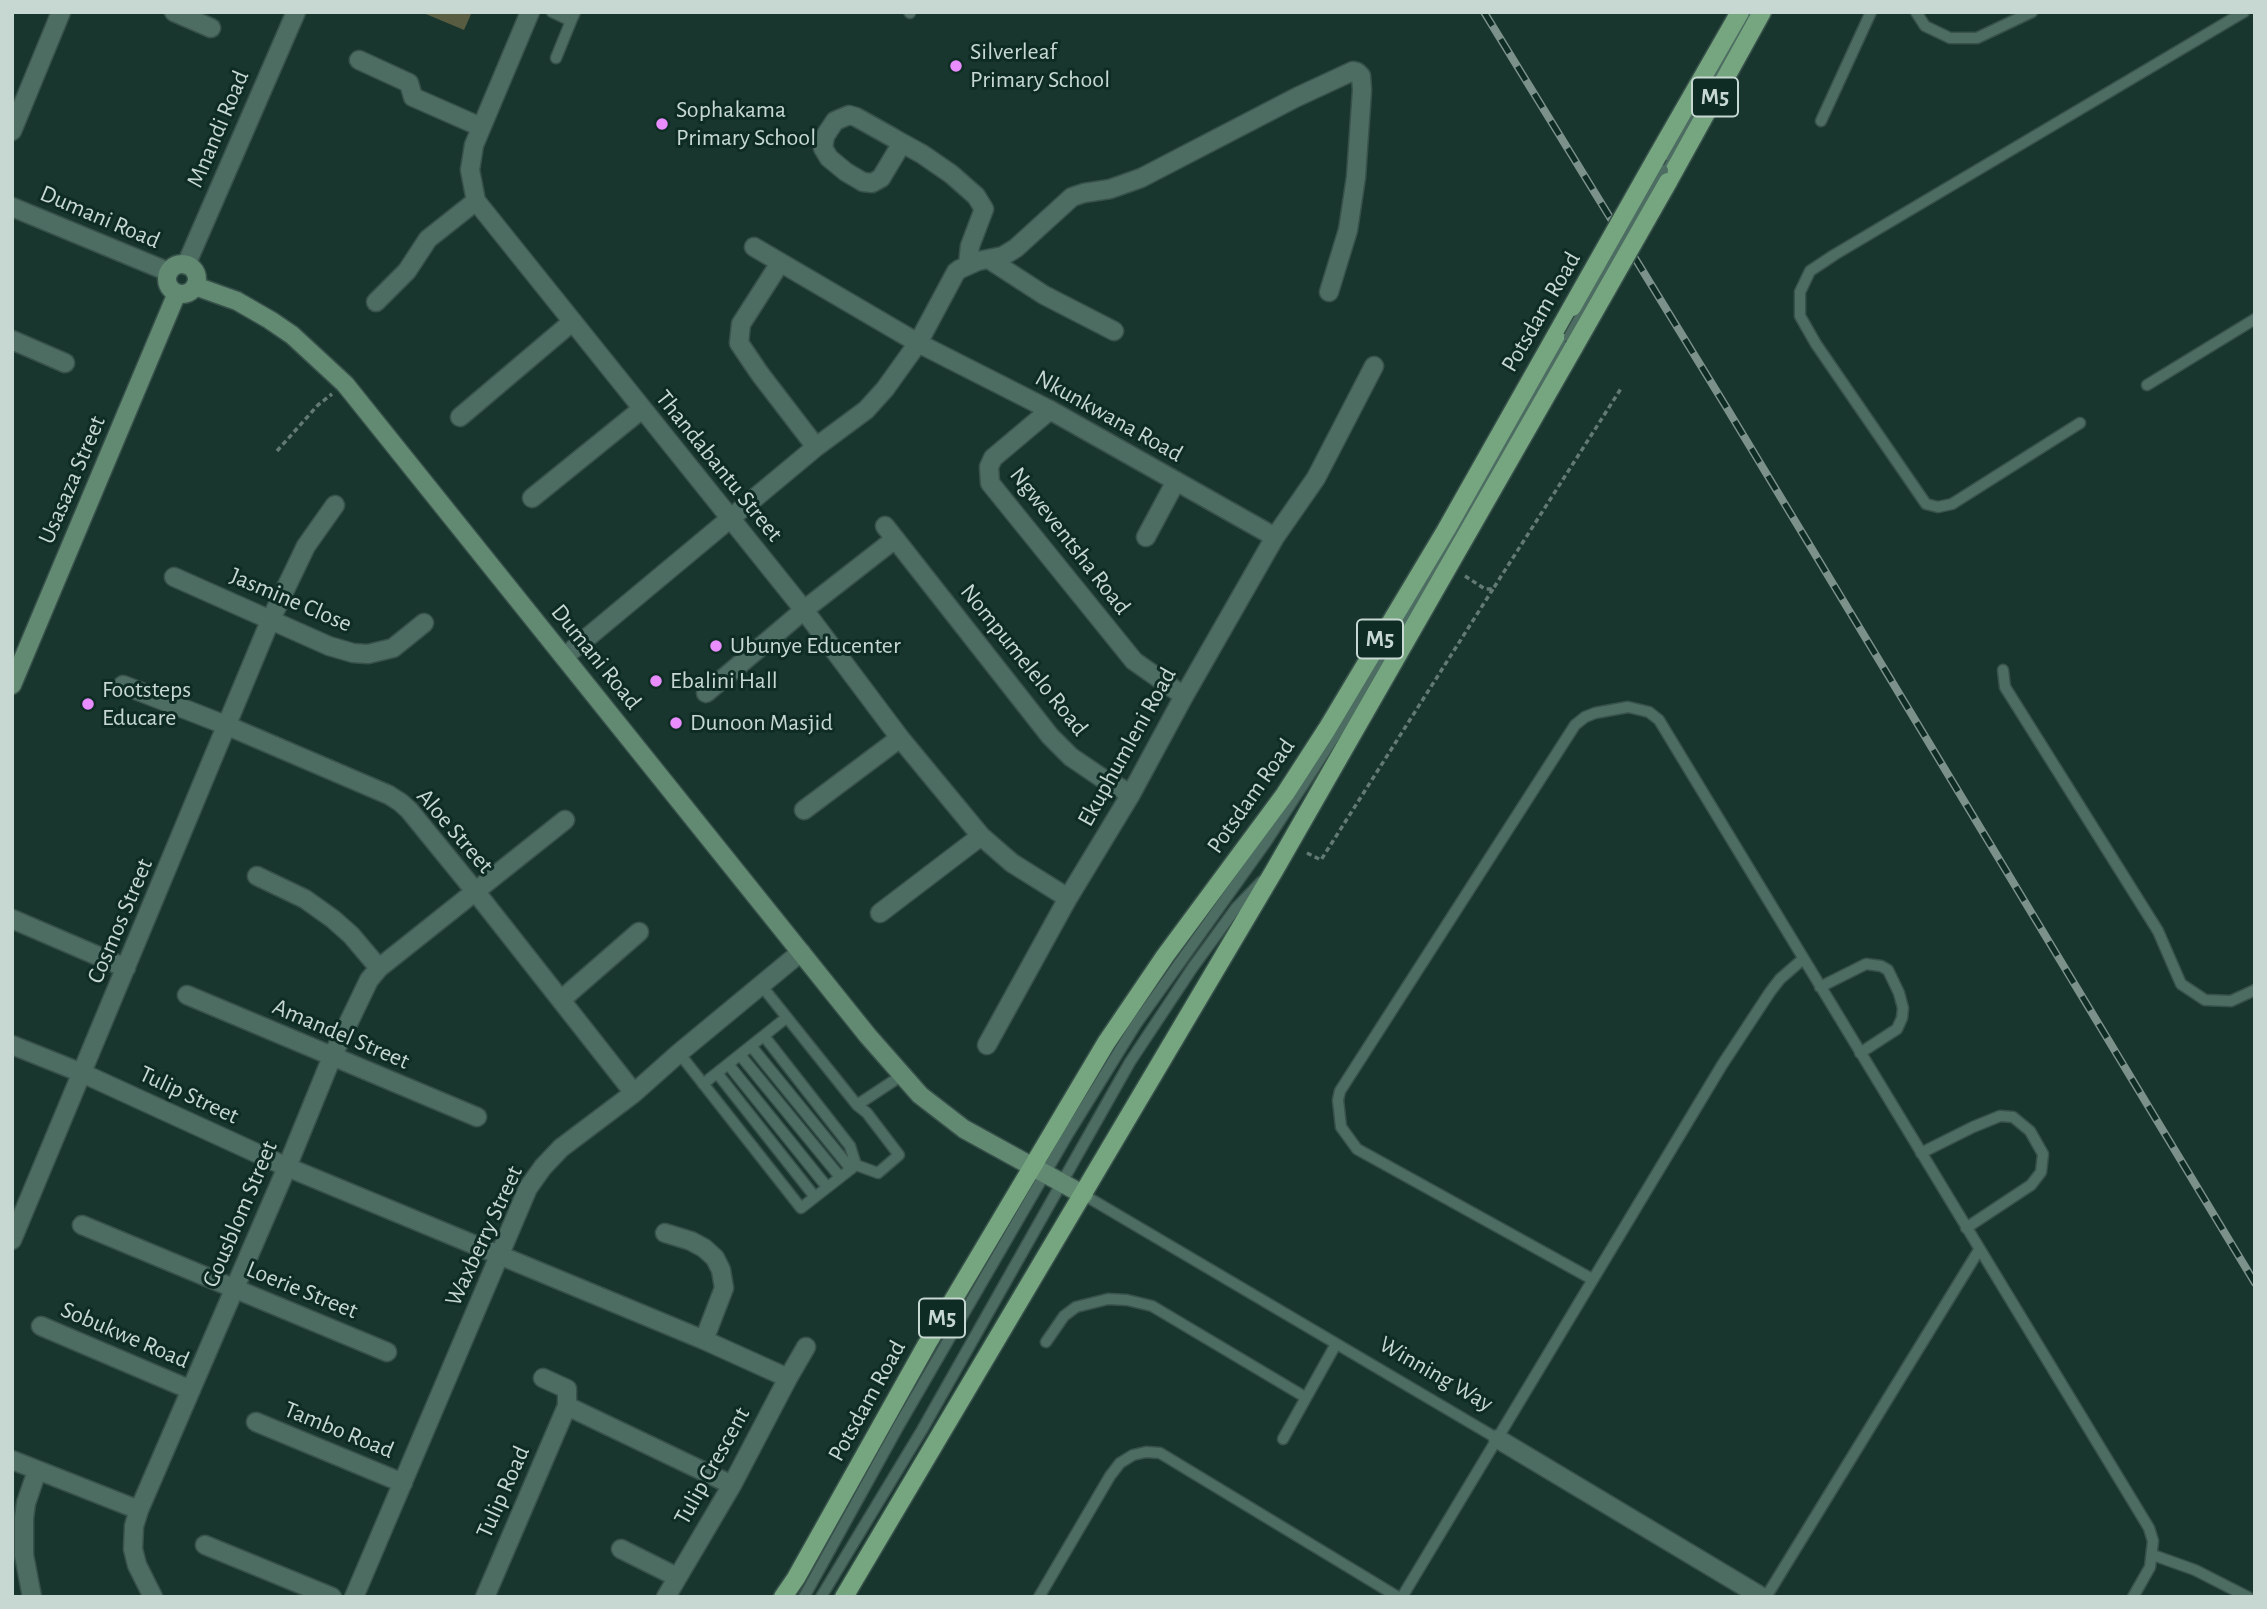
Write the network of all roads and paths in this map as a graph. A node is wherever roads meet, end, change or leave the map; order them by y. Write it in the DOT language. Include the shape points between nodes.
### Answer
graph roads {
  1 [pos="61,12"];
  2 [pos="174,12"];
  3 [pos="296,12"];
  4 [pos="530,12"];
  5 [pos="552,12"];
  6 [pos="1740,12"];
  7 [pos="1751,12"];
  8 [pos="1762,12"];
  9 [pos="1871,12"];
  10 [pos="1916,12"];
  11 [pos="2032,12"];
  12 [pos="2244,12"];
  13 [pos="573,17"];
  14 [pos="211,27"];
  15 [pos="556,58"];
  16 [pos="359,61"];
  17 [pos="1821,121"];
  18 [pos="481,127"];
  19 [pos="12,131"];
  20 [pos="902,143"];
  21 [pos="1663,169"];
  22 [pos="476,201"];
  23 [pos="12,207"];
  24 [pos="754,247"];
  25 [pos="990,260"];
  26 [pos="780,263"];
  27 [pos="186,265"];
  28 [pos="962,268"];
  29 [pos="169,272"];
  30 [pos="186,290"];
  31 [pos="1329,292"];
  32 [pos="376,302"];
  33 [pos="2255,319"];
  34 [pos="572,322"];
  35 [pos="1114,331"];
  36 [pos="12,340"];
  37 [pos="1572,342"];
  38 [pos="918,343"];
  39 [pos="65,363"];
  40 [pos="1374,366"];
  41 [pos="345,384"];
  42 [pos="2147,384"];
  43 [pos="1622,387"];
  44 [pos="642,410"];
  45 [pos="1050,410"];
  46 [pos="460,417"];
  47 [pos="2080,423"];
  48 [pos="816,447"];
  49 [pos="277,451"];
  50 [pos="1176,481"];
  51 [pos="532,498"];
  52 [pos="335,505"];
  53 [pos="731,519"];
  54 [pos="1146,537"];
  55 [pos="1275,537"];
  56 [pos="174,577"];
  57 [pos="1485,589"];
  58 [pos="1493,589"];
  59 [pos="804,610"];
  60 [pos="270,621"];
  61 [pos="424,623"];
  62 [pos="564,657"];
  63 [pos="2003,670"];
  64 [pos="12,685"];
  65 [pos="123,685"];
  66 [pos="706,694"];
  67 [pos="1184,695"];
  68 [pos="228,726"];
  69 [pos="900,738"];
  70 [pos="1131,794"];
  71 [pos="804,810"];
  72 [pos="565,820"];
  73 [pos="981,836"];
  74 [pos="1304,851"];
  75 [pos="1274,872"];
  76 [pos="257,876"];
  77 [pos="475,891"];
  78 [pos="1068,898"];
  79 [pos="880,914"];
  80 [pos="12,919"];
  81 [pos="639,932"];
  82 [pos="801,952"];
  83 [pos="1804,959"];
  84 [pos="126,968"];
  85 [pos="379,968"];
  86 [pos="761,985"];
  87 [pos="1820,987"];
  88 [pos="2255,990"];
  89 [pos="187,995"];
  90 [pos="561,1000"];
  91 [pos="786,1018"];
  92 [pos="764,1036"];
  93 [pos="12,1045"];
  94 [pos="987,1045"];
  95 [pos="751,1046"];
  96 [pos="678,1053"];
  97 [pos="1860,1053"];
  98 [pos="740,1055"];
  99 [pos="332,1057"];
  100 [pos="728,1064"];
  101 [pos="82,1073"];
  102 [pos="717,1073"];
  103 [pos="901,1076"];
  104 [pos="703,1084"];
  105 [pos="634,1093"];
  106 [pos="857,1105"];
  107 [pos="477,1116"];
  108 [pos="1921,1153"];
  109 [pos="287,1167"];
  110 [pos="854,1167"];
  111 [pos="1039,1169"];
  112 [pos="840,1177"];
  113 [pos="1063,1183"];
  114 [pos="827,1187"];
  115 [pos="1084,1195"];
  116 [pos="816,1197"];
  117 [pos="20,1199"];
  118 [pos="82,1225"];
  119 [pos="1966,1227"];
  120 [pos="665,1233"];
  121 [pos="12,1240"];
  122 [pos="1979,1250"];
  123 [pos="499,1256"];
  124 [pos="1592,1279"];
  125 [pos="235,1289"];
  126 [pos="41,1326"];
  127 [pos="704,1340"];
  128 [pos="1046,1342"];
  129 [pos="1336,1343"];
  130 [pos="806,1347"];
  131 [pos="387,1352"];
  132 [pos="543,1378"];
  133 [pos="788,1378"];
  134 [pos="191,1390"];
  135 [pos="1305,1397"];
  136 [pos="567,1406"];
  137 [pos="256,1422"];
  138 [pos="1283,1439"];
  139 [pos="1498,1439"];
  140 [pos="12,1460"];
  141 [pos="37,1471"];
  142 [pos="403,1483"];
  143 [pos="732,1485"];
  144 [pos="139,1510"];
  145 [pos="205,1545"];
  146 [pos="621,1549"];
  147 [pos="2153,1555"];
  148 [pos="677,1577"];
  149 [pos="32,1597"];
  150 [pos="153,1597"];
  151 [pos="331,1597"];
  152 [pos="354,1597"];
  153 [pos="485,1597"];
  154 [pos="666,1597"];
  155 [pos="783,1597"];
  156 [pos="804,1597"];
  157 [pos="821,1597"];
  158 [pos="844,1597"];
  159 [pos="1039,1597"];
  160 [pos="1400,1597"];
  161 [pos="1764,1597"];
  162 [pos="2133,1597"];
  163 [pos="2248,1597"];
  1 -- 19 [label="street"];
  2 -- 14 [label="street"];
  3 -- 27 [label="street, Mnandi Road"];
  4 -- 18 [label="street, Thandabantu Street"];
  5 -- 13 [label="lane"];
  6 -- 21 [label="main road, Potsdam Road / M5"];
  7 -- 21 [label="lane"];
  8 -- 21 [label="main road, Potsdam Road / M5"];
  9 -- 17 [label="lane"];
  10 -- 11 [label="lane" via="1925,26 1950,38 1977,38"];
  12 -- 47 [label="lane" via="1834,255 1810,271 1801,292 1801,316 1816,344 1926,504 1938,508 1952,504"];
  13 -- 15 [label="lane"];
  16 -- 18 [label="street" via="409,83 413,97"];
  18 -- 22 [label="street, Thandabantu Street" via="470,170"];
  20 -- 20 [label="street" via="849,115 835,121 823,148 846,172 872,183 881,178"];
  20 -- 28 [label="street" via="951,174 982,203 984,213"];
  21 -- 37 [label="main road, Potsdam Road / M5, bridge"];
  21 -- 111 [label="main road, Potsdam Road / M5, bridge" via="1572,307 1327,729 1106,1043"];
  22 -- 32 [label="street" via="428,239 407,271"];
  22 -- 34 [label="street, Thandabantu Street"];
  23 -- 29 [label="street, Dumani Road"];
  24 -- 26 [label="street, Nkunkwana Road"];
  25 -- 28 [label="street"];
  25 -- 31 [label="street" via="1016,248 1072,197 1141,178 1353,71 1361,76 1362,90 1356,177 1348,230"];
  25 -- 35 [label="street" via="1044,295"];
  26 -- 38 [label="street, Nkunkwana Road"];
  26 -- 48 [label="street" via="745,315 739,343"];
  27 -- 29 [label="street"];
  27 -- 30 [label="street" via="195,274"];
  28 -- 38 [label="street"];
  29 -- 30 [label="street" via="168,285"];
  30 -- 41 [label="street, Dumani Road" via="237,301 270,320"];
  30 -- 64 [label="street, Usasaza Street"];
  33 -- 42 [label="lane"];
  34 -- 44 [label="street, Thandabantu Street"];
  34 -- 46 [label="street"];
  36 -- 39 [label="street"];
  37 -- 75 [label="main road, Potsdam Road / M5"];
  37 -- 111 [label="lane" via="1346,719"];
  38 -- 45 [label="street, Nkunkwana Road"];
  38 -- 48 [label="street" via="866,410"];
  40 -- 55 [label="street, Ekuphumleni Road" via="1316,478"];
  41 -- 49 [label="path" via="318,405"];
  41 -- 62 [label="street, Dumani Road"];
  43 -- 58 [label="path"];
  44 -- 51 [label="street"];
  44 -- 53 [label="street, Thandabantu Street"];
  45 -- 50 [label="street, Nkunkwana Road"];
  45 -- 67 [label="street, Ngweventsha Road" via="993,458 990,483 1129,656"];
  48 -- 53 [label="street"];
  50 -- 54 [label="street"];
  50 -- 55 [label="street, Nkunkwana Road"];
  52 -- 60 [label="street, Cosmos Street" via="306,546"];
  53 -- 59 [label="street, Thandabantu Street"];
  53 -- 62 [label="street"];
  55 -- 67 [label="street, Ekuphumleni Road"];
  56 -- 60 [label="street, Jasmine Close"];
  57 -- 58 [label="path"];
  58 -- 74 [label="path" via="1321,860"];
  59 -- 66 [label="street, Nompumelelo Road"];
  59 -- 69 [label="street, Thandabantu Street"];
  59 -- 70 [label="street, Nompumelelo Road" via="890,533 1050,736 1071,757"];
  60 -- 61 [label="street, Jasmine Close" via="329,646 368,654 393,648"];
  60 -- 68 [label="street, Cosmos Street"];
  62 -- 82 [label="street, Dumani Road"];
  63 -- 88 [label="lane" via="2005,687 2158,931 2181,984 2205,1000 2231,1001"];
  65 -- 68 [label="street, Aloe Street"];
  67 -- 70 [label="street, Ekuphumleni Road"];
  68 -- 77 [label="street, Aloe Street" via="390,795 409,810"];
  68 -- 84 [label="street, Cosmos Street"];
  69 -- 71 [label="street"];
  69 -- 73 [label="street, Thandabantu Street"];
  70 -- 78 [label="street, Ekuphumleni Road"];
  72 -- 77 [label="street, Gousblom Street"];
  73 -- 78 [label="street, Thandabantu Street" via="1012,863"];
  73 -- 79 [label="street"];
  75 -- 113 [label="lane" via="1244,898 1193,967 1129,1062"];
  75 -- 115 [label="main road, Potsdam Road / M5"];
  76 -- 85 [label="street" via="334,919"];
  77 -- 85 [label="street, Gousblom Street"];
  77 -- 90 [label="street, Aloe Street"];
  78 -- 94 [label="street, Ekuphumleni Road"];
  80 -- 84 [label="street"];
  81 -- 90 [label="street"];
  82 -- 86 [label="street, Waxberry Street"];
  82 -- 103 [label="street, Dumani Road"];
  83 -- 87 [label="lane"];
  83 -- 124 [label="lane" via="1769,992"];
  83 -- 124 [label="lane" via="1659,720 1649,712 1628,707 1595,713 1575,724 1340,1091 1337,1108 1341,1127 1357,1149"];
  84 -- 101 [label="street, Cosmos Street"];
  85 -- 99 [label="street, Gousblom Street"];
  86 -- 91 [label="lane"];
  86 -- 96 [label="street, Waxberry Street"];
  87 -- 97 [label="lane"];
  87 -- 97 [label="lane" via="1866,964 1888,970 1899,993 1902,1018 1897,1029"];
  89 -- 99 [label="street, Amandel Street"];
  90 -- 105 [label="street, Aloe Street"];
  91 -- 92 [label="lane"];
  91 -- 106 [label="lane"];
  92 -- 95 [label="lane"];
  92 -- 110 [label="lane" via="850,1146"];
  93 -- 101 [label="street, Tulip Street"];
  95 -- 98 [label="lane"];
  95 -- 110 [label="lane"];
  96 -- 104 [label="lane"];
  96 -- 105 [label="street, Waxberry Street"];
  97 -- 108 [label="lane"];
  98 -- 100 [label="lane"];
  98 -- 112 [label="lane"];
  99 -- 107 [label="street, Amandel Street"];
  99 -- 109 [label="street, Gousblom Street"];
  100 -- 102 [label="lane"];
  100 -- 114 [label="lane"];
  101 -- 109 [label="street, Tulip Street"];
  101 -- 117 [label="street, Cosmos Street"];
  102 -- 104 [label="lane"];
  102 -- 116 [label="lane"];
  103 -- 106 [label="lane"];
  103 -- 111 [label="street, Dumani Road" via="964,1129"];
  104 -- 116 [label="lane" via="801,1208"];
  105 -- 123 [label="street, Waxberry Street" via="543,1167 528,1188"];
  106 -- 110 [label="lane" via="899,1155 878,1172"];
  108 -- 119 [label="lane"];
  108 -- 119 [label="lane" via="2000,1116 2013,1117 2030,1131 2043,1154 2041,1172 2031,1185"];
  109 -- 123 [label="street, Tulip Street"];
  109 -- 125 [label="street, Gousblom Street"];
  110 -- 112 [label="lane"];
  111 -- 113 [label="street, Dumani Road"];
  111 -- 155 [label="main road, Potsdam Road / M5" via="927,1344"];
  111 -- 156 [label="lane"];
  112 -- 114 [label="lane"];
  113 -- 115 [label="street, Dumani Road"];
  113 -- 157 [label="lane"];
  114 -- 116 [label="lane"];
  115 -- 129 [label="lane, Winning Way"];
  115 -- 158 [label="main road, Potsdam Road / M5"];
  117 -- 121 [label="street, Cosmos Street"];
  118 -- 125 [label="street, Loerie Street"];
  119 -- 122 [label="lane"];
  120 -- 127 [label="street" via="704,1248 721,1270 724,1288"];
  122 -- 147 [label="lane" via="2149,1528"];
  122 -- 161 [label="lane"];
  123 -- 127 [label="street"];
  123 -- 142 [label="street, Waxberry Street"];
  124 -- 139 [label="lane"];
  125 -- 131 [label="street, Loerie Street"];
  125 -- 134 [label="street, Gousblom Street"];
  126 -- 134 [label="street, Sobukwe Road"];
  127 -- 133 [label="street"];
  128 -- 135 [label="lane" via="1063,1316 1076,1307 1108,1299 1127,1300 1152,1306"];
  129 -- 135 [label="lane"];
  129 -- 139 [label="lane, Winning Way"];
  130 -- 133 [label="street, Tulip Crescent"];
  132 -- 136 [label="street" via="567,1389"];
  133 -- 143 [label="street, Tulip Crescent"];
  134 -- 144 [label="street, Gousblom Street"];
  135 -- 138 [label="lane"];
  136 -- 143 [label="street"];
  136 -- 153 [label="street, Tulip Road"];
  137 -- 142 [label="street, Tambo Road"];
  139 -- 160 [label="lane"];
  139 -- 161 [label="street, Winning Way"];
  140 -- 141 [label="street"];
  141 -- 144 [label="street"];
  141 -- 149 [label="street" via="24,1518 24,1555"];
  142 -- 152 [label="street, Waxberry Street"];
  143 -- 148 [label="street, Tulip Crescent"];
  144 -- 150 [label="street, Gousblom Street" via="133,1549"];
  145 -- 151 [label="street"];
  146 -- 148 [label="street"];
  147 -- 162 [label="lane"];
  147 -- 163 [label="lane"];
  148 -- 154 [label="street, Tulip Crescent"];
  159 -- 160 [label="lane" via="1110,1476 1121,1463 1146,1452 1160,1453"];
}
